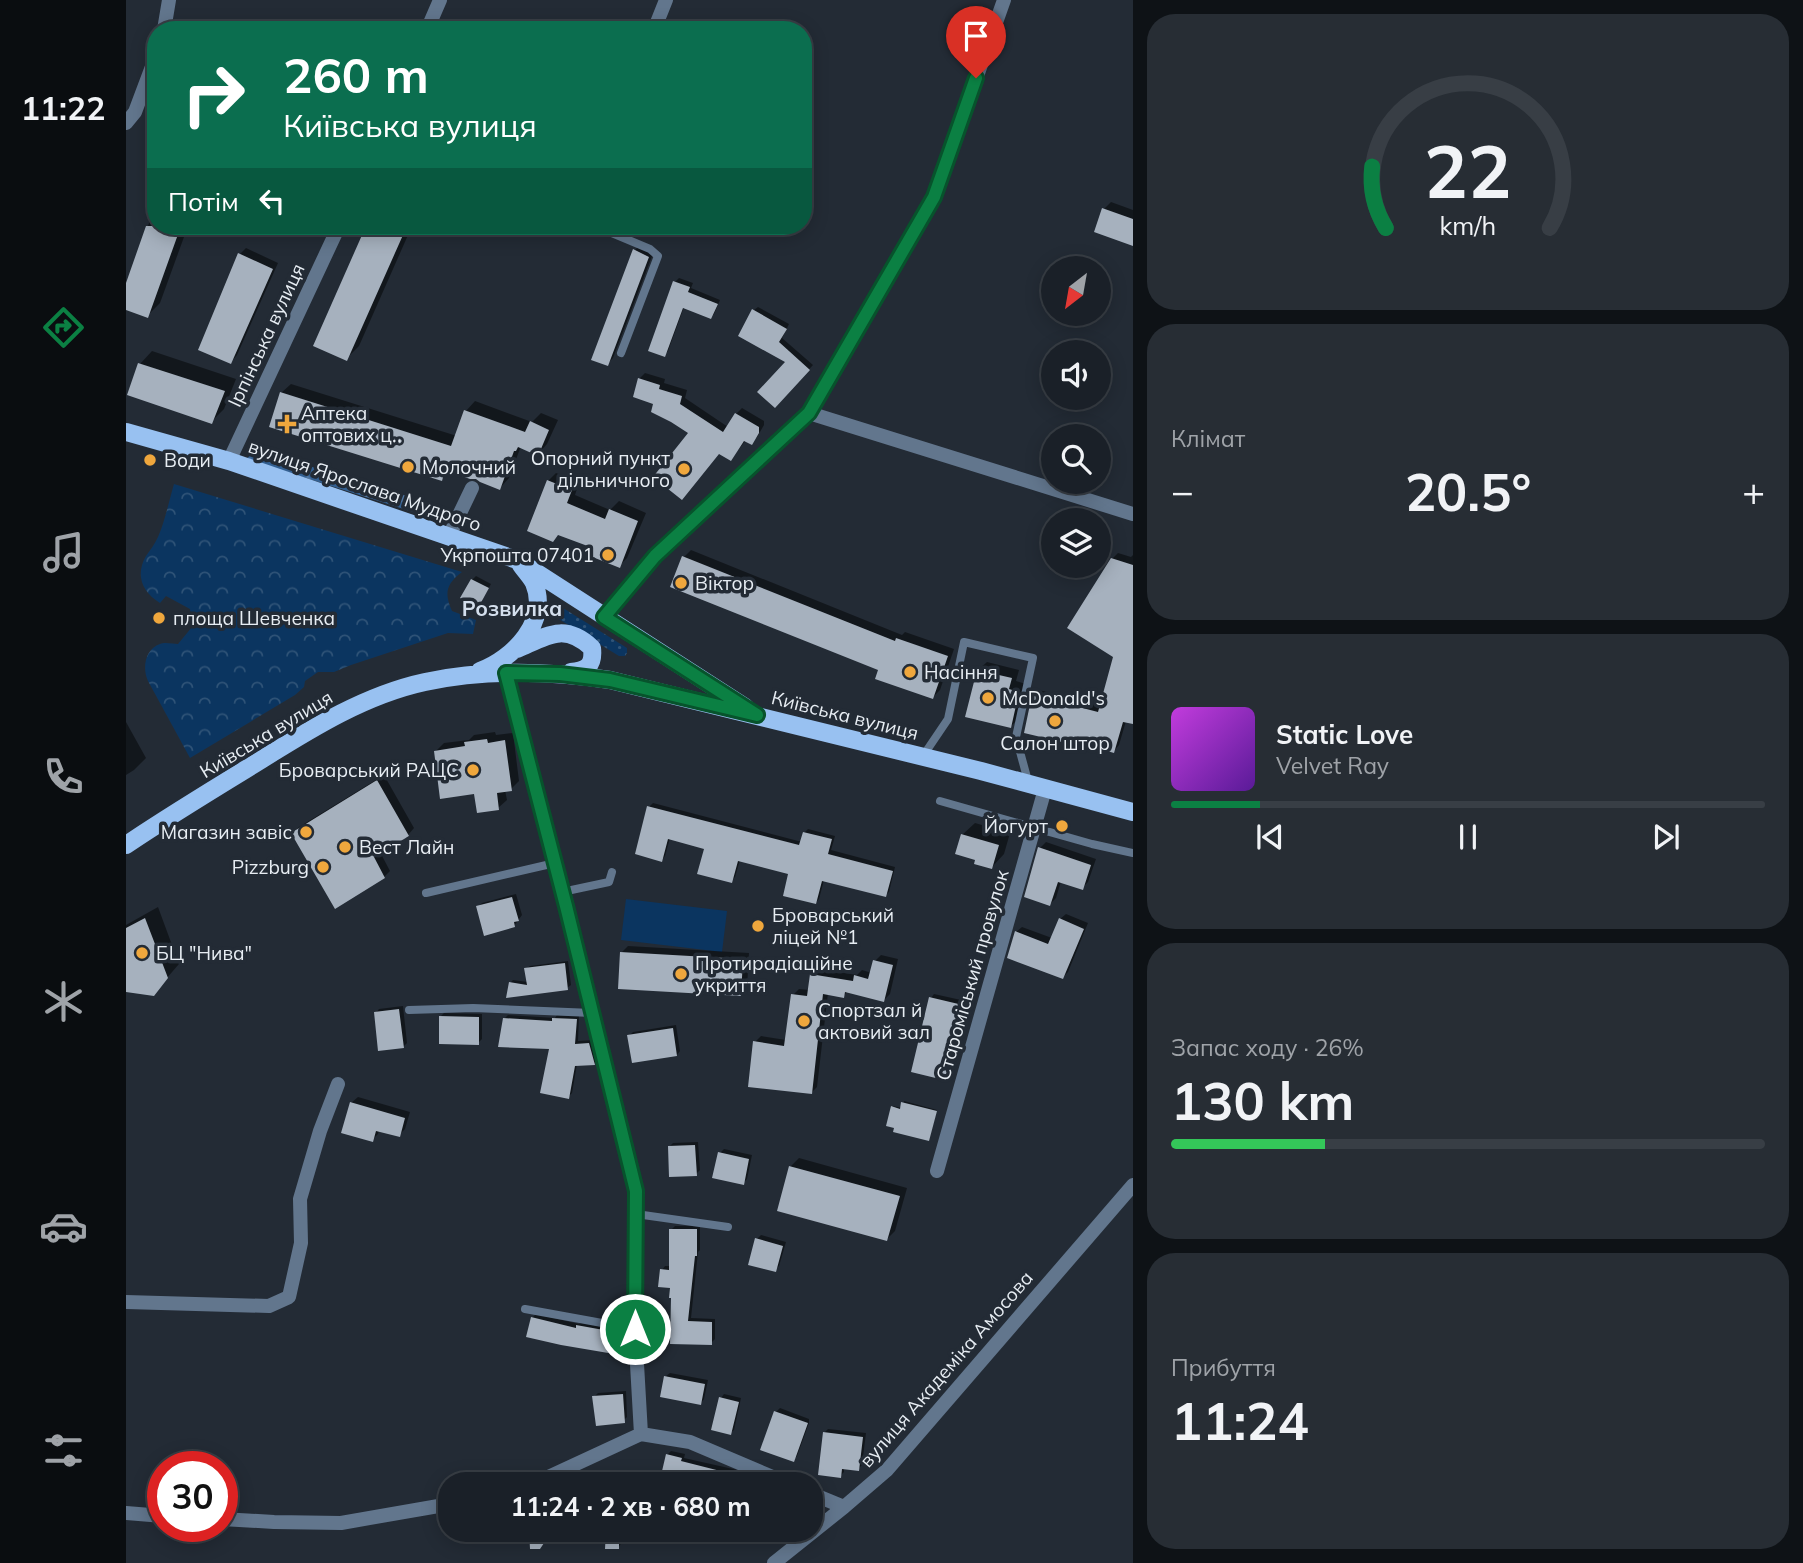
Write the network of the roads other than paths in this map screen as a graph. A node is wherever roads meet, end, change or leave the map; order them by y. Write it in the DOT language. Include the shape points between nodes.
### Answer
graph roads {
  1 [pos="169,0"];
  2 [pos="440,0"];
  3 [pos="666,0"];
  4 [pos="1004,0"];
  5 [pos="166,21"];
  6 [pos="431,21"];
  7 [pos="658,21"];
  8 [pos="147,80"];
  9 [pos="126,123"];
  10 [pos="335,235"];
  11 [pos="617,235"];
  12 [pos="621,353"];
  13 [pos="809,413"];
  14 [pos="126,432"];
  15 [pos="229,461"];
  16 [pos="472,488"];
  17 [pos="1133,514"];
  18 [pos="449,536"];
  19 [pos="517,560"];
  20 [pos="604,617"];
  21 [pos="514,650"];
  22 [pos="506,673"];
  23 [pos="471,674"];
  24 [pos="560,674"];
  25 [pos="757,715"];
  26 [pos="923,757"];
  27 [pos="1037,786"];
  28 [pos="940,801"];
  29 [pos="1133,812"];
  30 [pos="1033,827"];
  31 [pos="126,845"];
  32 [pos="1133,853"];
  33 [pos="555,863"];
  34 [pos="612,872"];
  35 [pos="562,892"];
  36 [pos="426,893"];
  37 [pos="409,1010"];
  38 [pos="592,1013"];
  39 [pos="338,1084"];
  40 [pos="937,1171"];
  41 [pos="1133,1185"];
  42 [pos="636,1214"];
  43 [pos="728,1227"];
  44 [pos="126,1302"];
  45 [pos="525,1308"];
  46 [pos="635,1329"];
  47 [pos="641,1434"];
  48 [pos="559,1472"];
  49 [pos="761,1472"];
  50 [pos="823,1498"];
  51 [pos="438,1506"];
  52 [pos="844,1507"];
  53 [pos="126,1513"];
  54 [pos="147,1515"];
  55 [pos="238,1520"];
  56 [pos="774,1563"];
  1 -- 5 [label="street"];
  2 -- 6 [label="street"];
  3 -- 7 [label="street"];
  4 -- 13 [label="street" via="934,197"];
  8 -- 9 [label="street"];
  10 -- 15 [label="street, Ірпінська вулиця"];
  11 -- 12 [label="lane" via="658,256"];
  13 -- 17 [label="street"];
  13 -- 20 [label="street" via="655,556"];
  14 -- 15 [label="main road, вулиця Ярослава Мудрого"];
  15 -- 18 [label="main road, вулиця Ярослава Мудрого"];
  16 -- 18 [label="street"];
  18 -- 19 [label="main road, вулиця Ярослава Мудрого"];
  19 -- 20 [label="main road, вулиця Ярослава Мудрого"];
  19 -- 21 [label="main road" via="533,582 538,605 530,629"];
  20 -- 25 [label="main road, вулиця Ярослава Мудрого"];
  21 -- 23 [label="main road" via="491,667"];
  21 -- 24 [label="main road" via="556,633 576,635 592,648 593,657 582,670"];
  22 -- 23 [label="main road, Київська вулиця"];
  22 -- 24 [label="main road, Київська вулиця"];
  22 -- 33 [label="street"];
  23 -- 31 [label="main road, Київська вулиця" via="423,682 339,714"];
  24 -- 25 [label="main road, Київська вулиця" via="610,680"];
  25 -- 26 [label="main road, Київська вулиця"];
  26 -- 27 [label="main road, Київська вулиця"];
  26 -- 27 [label="lane" via="947,719 964,642 1033,658 1016,737"];
  27 -- 29 [label="main road, Київська вулиця"];
  27 -- 30 [label="street, Староміський провулок"];
  28 -- 30 [label="lane"];
  30 -- 32 [label="lane"];
  30 -- 40 [label="street, Староміський провулок"];
  33 -- 35 [label="street"];
  33 -- 36 [label="lane"];
  34 -- 35 [label="lane" via="609,882"];
  35 -- 38 [label="street"];
  37 -- 38 [label="lane"];
  38 -- 42 [label="street" via="636,1191"];
  39 -- 44 [label="street" via="300,1199 300,1243 289,1297 269,1306"];
  41 -- 52 [label="street, вулиця Академіка Амосова" via="887,1470"];
  42 -- 43 [label="lane"];
  42 -- 46 [label="street"];
  45 -- 46 [label="lane"];
  46 -- 47 [label="street"];
  47 -- 48 [label="street"];
  47 -- 49 [label="street" via="690,1442"];
  50 -- 52 [label="street"];
  51 -- 55 [label="street" via="341,1523"];
  52 -- 56 [label="street, вулиця Академіка Амосова"];
  53 -- 54 [label="street"];
}
